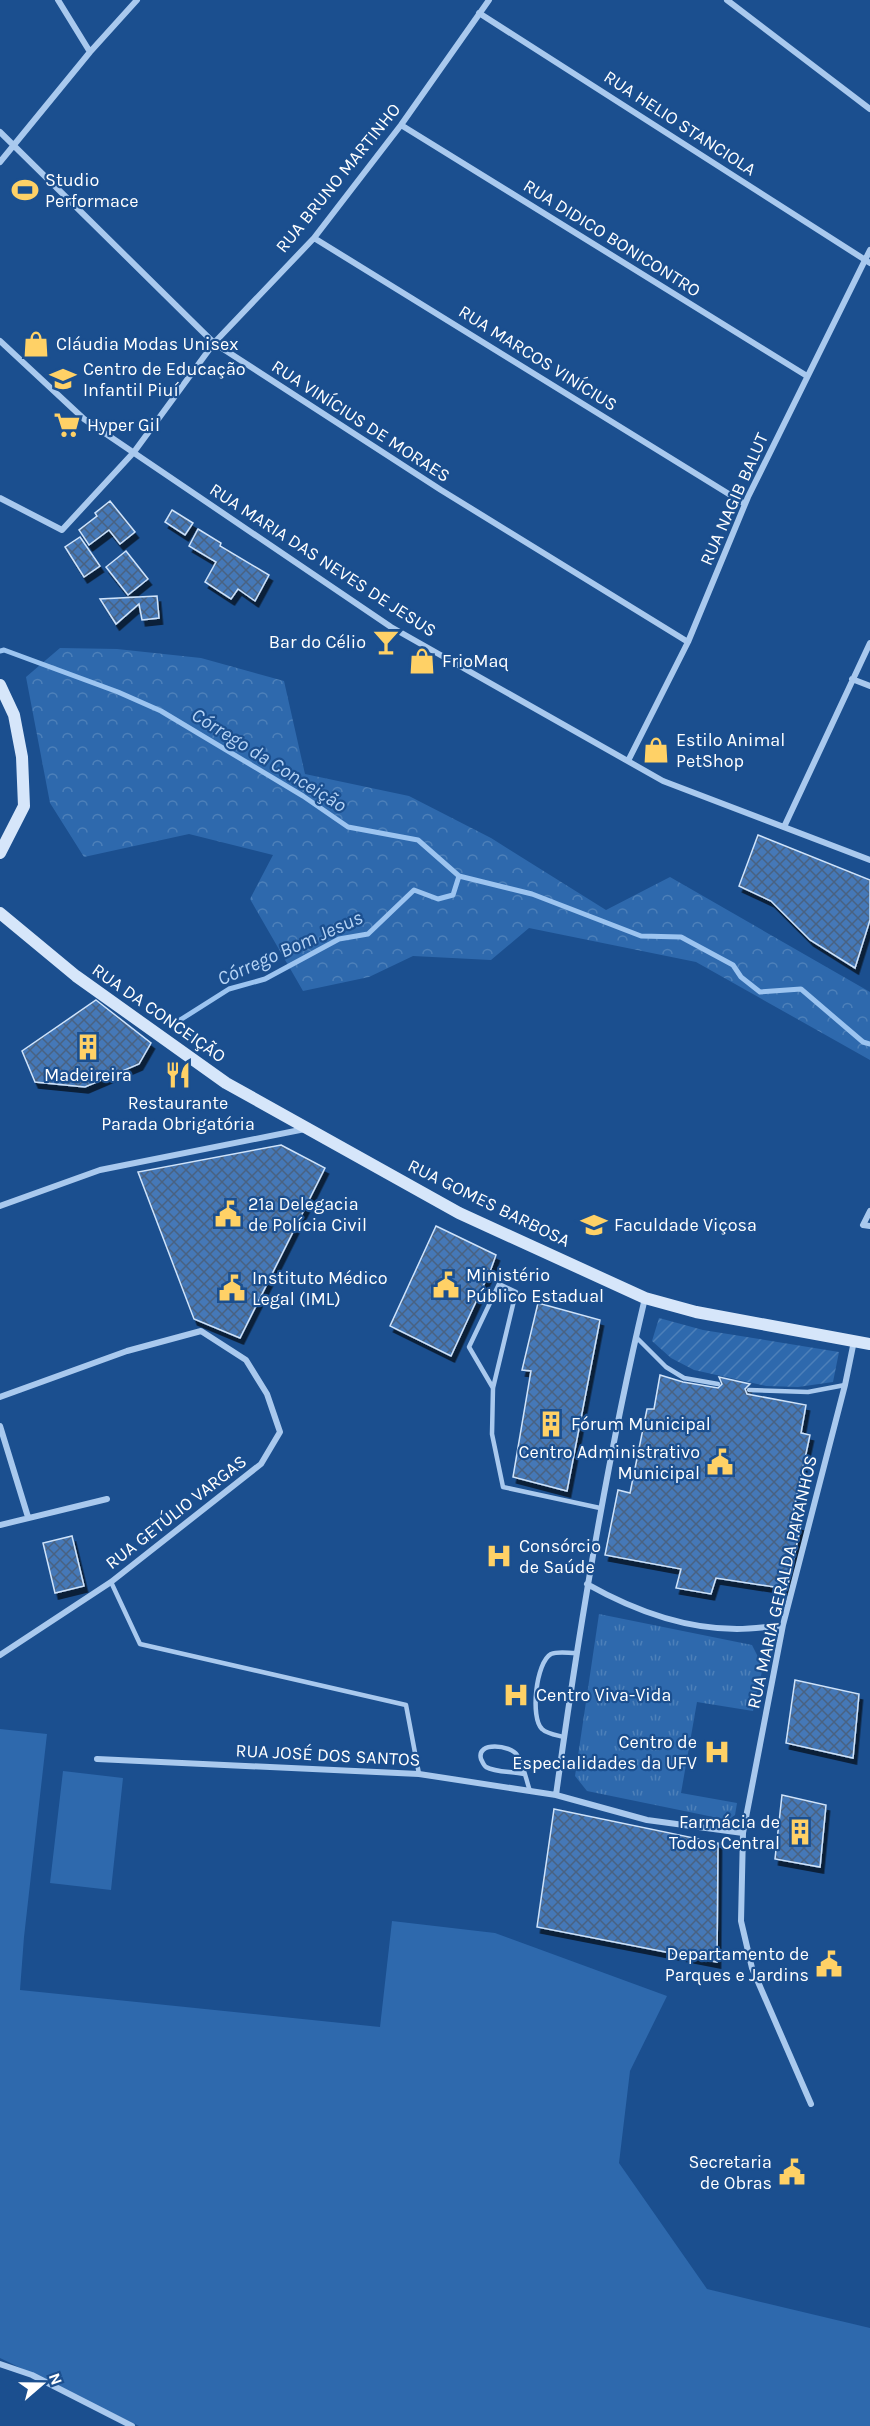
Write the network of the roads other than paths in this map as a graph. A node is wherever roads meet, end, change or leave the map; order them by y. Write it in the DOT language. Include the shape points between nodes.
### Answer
graph roads {
  1 [pos="58,0"];
  2 [pos="138,0"];
  3 [pos="489,0"];
  4 [pos="727,0"];
  5 [pos="479,12"];
  6 [pos="90,52"];
  7 [pos="870,109"];
  8 [pos="401,125"];
  9 [pos="0,132"];
  10 [pos="14,144"];
  11 [pos="0,162"];
  12 [pos="314,238"];
  13 [pos="870,250"];
  14 [pos="867,261"];
  15 [pos="0,341"];
  16 [pos="214,343"];
  17 [pos="807,376"];
  18 [pos="134,452"];
  19 [pos="0,498"];
  20 [pos="745,504"];
  21 [pos="688,642"];
  22 [pos="870,643"];
  23 [pos="852,679"];
  24 [pos="0,685"];
  25 [pos="870,686"];
  26 [pos="628,761"];
  27 [pos="784,827"];
  28 [pos="0,853"];
  29 [pos="870,860"];
  30 [pos="0,913"];
  31 [pos="308,1128"];
  32 [pos="0,1206"];
  33 [pos="870,1211"];
  34 [pos="867,1226"];
  35 [pos="645,1298"];
  36 [pos="636,1337"];
  37 [pos="854,1341"];
  38 [pos="870,1344"];
  39 [pos="718,1384"];
  40 [pos="845,1385"];
  41 [pos="493,1388"];
  42 [pos="749,1390"];
  43 [pos="0,1397"];
  44 [pos="0,1426"];
  45 [pos="107,1499"];
  46 [pos="600,1509"];
  47 [pos="28,1517"];
  48 [pos="0,1525"];
  49 [pos="111,1582"];
  50 [pos="587,1584"];
  51 [pos="783,1625"];
  52 [pos="575,1653"];
  53 [pos="0,1655"];
  54 [pos="564,1737"];
  55 [pos="97,1759"];
  56 [pos="419,1773"];
  57 [pos="524,1774"];
  58 [pos="530,1791"];
  59 [pos="556,1796"];
  60 [pos="743,1833"];
  61 [pos="811,2104"];
  62 [pos="0,2364"];
  63 [pos="132,2426"];
  1 -- 6 [label="street"];
  2 -- 6 [label="street"];
  3 -- 5 [label="street, RUA BRUNO MARTINHO"];
  4 -- 7 [label="street"];
  5 -- 8 [label="street, RUA BRUNO MARTINHO"];
  5 -- 14 [label="street, RUA HELIO STANCIOLA"];
  6 -- 10 [label="street"];
  8 -- 12 [label="street, RUA BRUNO MARTINHO"];
  8 -- 17 [label="street, RUA DIDICO BONICONTRO"];
  9 -- 10 [label="street, RUA VINÍCIUS DE MORAES"];
  10 -- 11 [label="street"];
  10 -- 16 [label="street, RUA VINÍCIUS DE MORAES"];
  12 -- 16 [label="street, RUA BRUNO MARTINHO"];
  12 -- 20 [label="street, RUA MARCOS VINÍCIUS"];
  13 -- 14 [label="street, RUA NAGIB BALUT"];
  14 -- 17 [label="street, RUA NAGIB BALUT"];
  15 -- 18 [label="street, RUA MARIA DAS NEVES DE JESUS" via="84,419"];
  16 -- 18 [label="street, RUA BRUNO MARTINHO"];
  16 -- 21 [label="street, RUA VINÍCIUS DE MORAES" via="441,490"];
  17 -- 20 [label="street, RUA NAGIB BALUT"];
  18 -- 19 [label="street, RUA BRUNO MARTINHO" via="62,530"];
  18 -- 26 [label="street, RUA MARIA DAS NEVES DE JESUS" via="392,627"];
  20 -- 21 [label="street, RUA NAGIB BALUT"];
  21 -- 26 [label="street, RUA NAGIB BALUT"];
  22 -- 23 [label="street"];
  23 -- 25 [label="street"];
  23 -- 27 [label="street"];
  24 -- 28 [label="street" via="15,715 24,806"];
  26 -- 27 [label="street, RUA MARIA DAS NEVES DE JESUS" via="663,781"];
  27 -- 29 [label="street, RUA MARIA DAS NEVES DE JESUS"];
  30 -- 31 [label="street, RUA DA CONCEIÇÃO" via="76,976 225,1083"];
  31 -- 32 [label="street" via="100,1170"];
  31 -- 35 [label="street, RUA GOMES BARBOSA" via="459,1213"];
  33 -- 34 [label="street"];
  35 -- 36 [label="street"];
  35 -- 37 [label="street, RUA GOMES BARBOSA" via="696,1312"];
  36 -- 39 [label="lane" via="666,1367 684,1378"];
  36 -- 46 [label="street"];
  37 -- 38 [label="street, RUA GOMES BARBOSA"];
  37 -- 40 [label="street, RUA MARIA GERALDA PARANHOS"];
  40 -- 42 [label="lane" via="808,1392"];
  40 -- 51 [label="street, RUA MARIA GERALDA PARANHOS"];
  41 -- 41 [label="lane" via="516,1292 499,1284 469,1347"];
  41 -- 46 [label="lane" via="492,1434 503,1487"];
  43 -- 49 [label="street, RUA GETÚLIO VARGAS" via="127,1351 201,1331 246,1360 267,1394 280,1432 261,1464"];
  44 -- 47 [label="street"];
  45 -- 47 [label="street"];
  46 -- 50 [label="street"];
  47 -- 48 [label="street"];
  49 -- 53 [label="street, RUA GETÚLIO VARGAS"];
  49 -- 56 [label="lane" via="140,1644 406,1705"];
  50 -- 51 [label="street" via="622,1604 678,1622 736,1629"];
  50 -- 52 [label="street"];
  51 -- 60 [label="street, RUA MARIA GERALDA PARANHOS"];
  52 -- 54 [label="street"];
  52 -- 54 [label="lane" via="551,1654 544,1662 534,1716 540,1728"];
  54 -- 59 [label="street"];
  55 -- 56 [label="street, RUA JOSÉ DOS SANTOS"];
  56 -- 58 [label="street, RUA JOSÉ DOS SANTOS"];
  57 -- 57 [label="lane" via="511,1749 490,1746 482,1751 486,1767"];
  57 -- 58 [label="lane"];
  58 -- 59 [label="street, RUA JOSÉ DOS SANTOS"];
  59 -- 60 [label="street, RUA JOSÉ DOS SANTOS" via="648,1820"];
  60 -- 61 [label="street, RUA MARIA GERALDA PARANHOS" via="741,1921 752,1968"];
  62 -- 63 [label="street" via="32,2375"];
}
